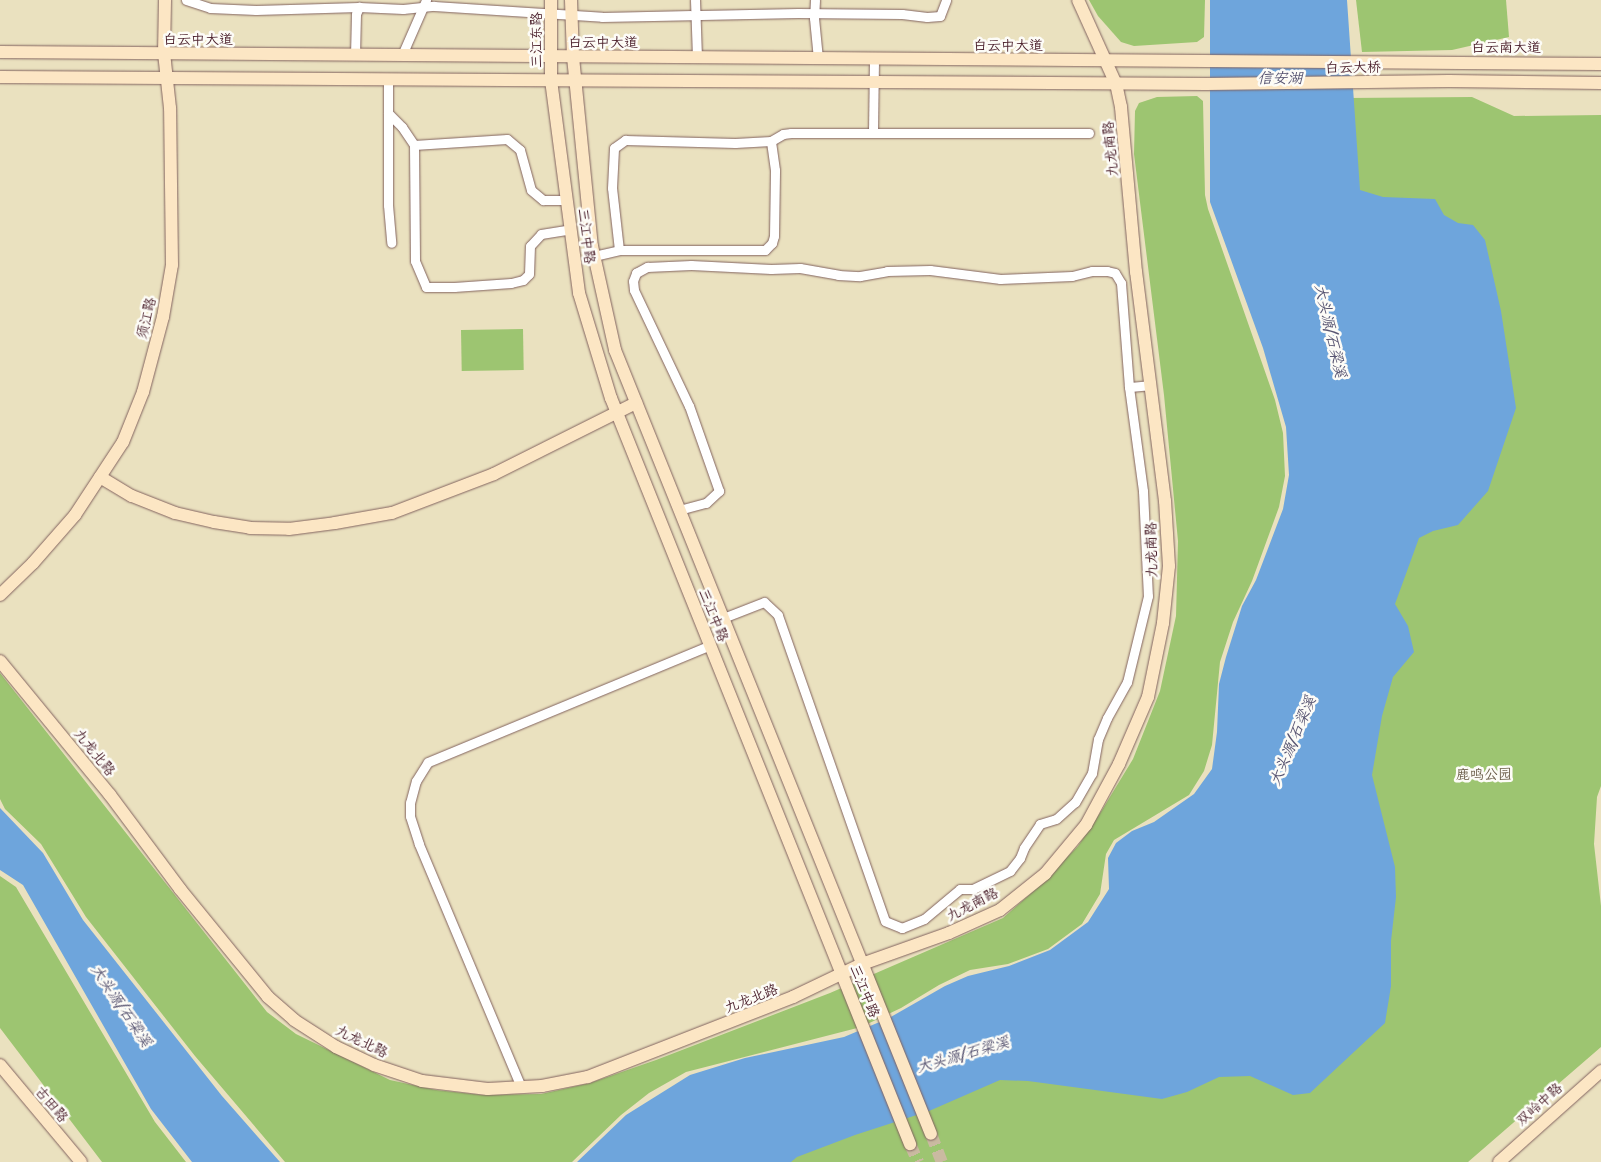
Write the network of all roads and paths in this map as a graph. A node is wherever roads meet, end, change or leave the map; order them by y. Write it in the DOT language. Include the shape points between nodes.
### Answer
graph roads {
  1 [pos="165,0"];
  2 [pos="186,0"];
  3 [pos="551,0"];
  4 [pos="571,0"];
  5 [pos="695,0"];
  6 [pos="816,0"];
  7 [pos="946,0"];
  8 [pos="1078,0"];
  9 [pos="425,3"];
  10 [pos="319,4"];
  11 [pos="359,7"];
  12 [pos="815,13"];
  13 [pos="696,14"];
  14 [pos="551,15"];
  15 [pos="572,16"];
  16 [pos="0,52"];
  17 [pos="164,54"];
  18 [pos="355,55"];
  19 [pos="402,55"];
  20 [pos="550,57"];
  21 [pos="573,57"];
  22 [pos="696,58"];
  23 [pos="818,59"];
  24 [pos="874,59"];
  25 [pos="1106,61"];
  26 [pos="1206,62"];
  27 [pos="1411,63"];
  28 [pos="1601,64"];
  29 [pos="0,77"];
  30 [pos="166,78"];
  31 [pos="388,79"];
  32 [pos="551,80"];
  33 [pos="576,80"];
  34 [pos="874,82"];
  35 [pos="1601,83"];
  36 [pos="1116,84"];
  37 [pos="388,113"];
  38 [pos="873,132"];
  39 [pos="1089,133"];
  40 [pos="771,142"];
  41 [pos="414,145"];
  42 [pos="567,200"];
  43 [pos="571,229"];
  44 [pos="391,242"];
  45 [pos="619,250"];
  46 [pos="594,256"];
  47 [pos="1150,385"];
  48 [pos="1129,387"];
  49 [pos="636,402"];
  50 [pos="616,412"];
  51 [pos="100,477"];
  52 [pos="679,510"];
  53 [pos="0,594"];
  54 [pos="723,618"];
  55 [pos="710,645"];
  56 [pos="0,661"];
  57 [pos="862,964"];
  58 [pos="842,974"];
  59 [pos="0,1065"];
  60 [pos="1601,1071"];
  61 [pos="521,1087"];
  62 [pos="931,1134"];
  63 [pos="910,1144"];
  64 [pos="81,1162"];
  65 [pos="1499,1162"];
  1 -- 17 [label="main road, 须江路"];
  2 -- 10 [label="street" via="210,8 256,10"];
  3 -- 14 [label="main road, 三江东路"];
  4 -- 15 [label="main road"];
  5 -- 13 [label="street"];
  6 -- 12 [label="street"];
  7 -- 12 [label="street" via="940,16"];
  8 -- 25 [label="main road, 九龙南路"];
  9 -- 11 [label="street" via="403,9"];
  9 -- 14 [label="street"];
  9 -- 19 [label="street"];
  10 -- 11 [label="street"];
  11 -- 18 [label="street"];
  12 -- 13 [label="street"];
  12 -- 23 [label="street"];
  13 -- 15 [label="street"];
  13 -- 22 [label="street"];
  14 -- 15 [label="street"];
  14 -- 20 [label="main road, 三江东路"];
  15 -- 21 [label="main road"];
  16 -- 17 [label="main road, 白云中大道"];
  17 -- 18 [label="main road, 白云中大道"];
  17 -- 30 [label="main road, 须江路"];
  18 -- 19 [label="main road, 白云中大道"];
  19 -- 20 [label="main road, 白云中大道"];
  20 -- 21 [label="main road, 白云中大道"];
  20 -- 32 [label="main road, 三江东路"];
  21 -- 22 [label="main road, 白云中大道"];
  21 -- 33 [label="main road"];
  22 -- 23 [label="main road, 白云中大道"];
  23 -- 24 [label="main road, 白云中大道"];
  24 -- 25 [label="main road, 白云中大道"];
  24 -- 34 [label="street"];
  25 -- 26 [label="main road, 白云中大道"];
  25 -- 36 [label="main road, 九龙南路"];
  26 -- 27 [label="main road, 白云大桥"];
  27 -- 28 [label="main road, 白云南大道"];
  29 -- 30 [label="main road"];
  30 -- 31 [label="main road"];
  30 -- 51 [label="main road, 须江路" via="170,108 172,265 163,317 143,392 123,442"];
  31 -- 32 [label="main road"];
  31 -- 37 [label="street"];
  32 -- 33 [label="main road"];
  32 -- 42 [label="main road, 三江中路"];
  33 -- 34 [label="main road"];
  33 -- 46 [label="main road, 三江中路"];
  34 -- 36 [label="main road"];
  34 -- 38 [label="street"];
  35 -- 36 [label="main road, 白云大桥"];
  36 -- 47 [label="main road, 九龙南路"];
  37 -- 41 [label="street"];
  37 -- 44 [label="street"];
  38 -- 39 [label="street"];
  38 -- 40 [label="street" via="787,134"];
  40 -- 45 [label="street" via="775,170 774,236 765,250"];
  40 -- 45 [label="street" via="619,142 614,148 612,188"];
  41 -- 42 [label="street" via="507,139 520,150 531,190 543,200"];
  41 -- 43 [label="street" via="415,261 426,287 454,288 523,280 529,274 530,246 541,234"];
  42 -- 43 [label="main road, 三江中路"];
  43 -- 50 [label="main road, 三江中路" via="580,293"];
  45 -- 46 [label="street"];
  46 -- 49 [label="main road, 三江中路" via="615,350"];
  47 -- 48 [label="street"];
  47 -- 57 [label="main road, 九龙南路" via="1169,566 1163,623 1148,697 1119,764 1086,825 1045,874 1000,910 949,933"];
  48 -- 52 [label="street" via="1120,283 1115,274 1107,271 1000,279 930,270 887,271 860,276 800,268 647,267 636,273 632,281 634,290 689,406 719,491 706,503"];
  48 -- 54 [label="street" via="1142,491 1148,596 1127,682 1106,718 1098,739 1092,773 1075,802 1056,819 1040,824 1010,871 995,880 973,890 960,889 924,919 902,928 885,920 778,615 764,602"];
  49 -- 50 [label="main road"];
  49 -- 52 [label="main road, 三江中路"];
  50 -- 51 [label="main road" via="485,477 392,513 289,529 250,528 175,512 132,496"];
  50 -- 55 [label="main road, 三江中路"];
  51 -- 53 [label="main road, 须江路" via="75,515 33,563"];
  52 -- 54 [label="main road, 三江中路"];
  54 -- 57 [label="main road, 三江中路"];
  55 -- 58 [label="main road, 三江中路"];
  55 -- 61 [label="street" via="428,762 416,781 410,816 419,844"];
  56 -- 61 [label="main road, 九龙北路" via="268,997 294,1020 336,1047 374,1065 422,1081 488,1089"];
  57 -- 58 [label="main road, 九龙北路"];
  57 -- 62 [label="main road, 三江中路"];
  58 -- 61 [label="main road, 九龙北路" via="794,997 588,1077"];
  58 -- 63 [label="main road, 三江中路"];
  59 -- 64 [label="main road, 古田路"];
  60 -- 65 [label="main road, 双岭中路"];
}
